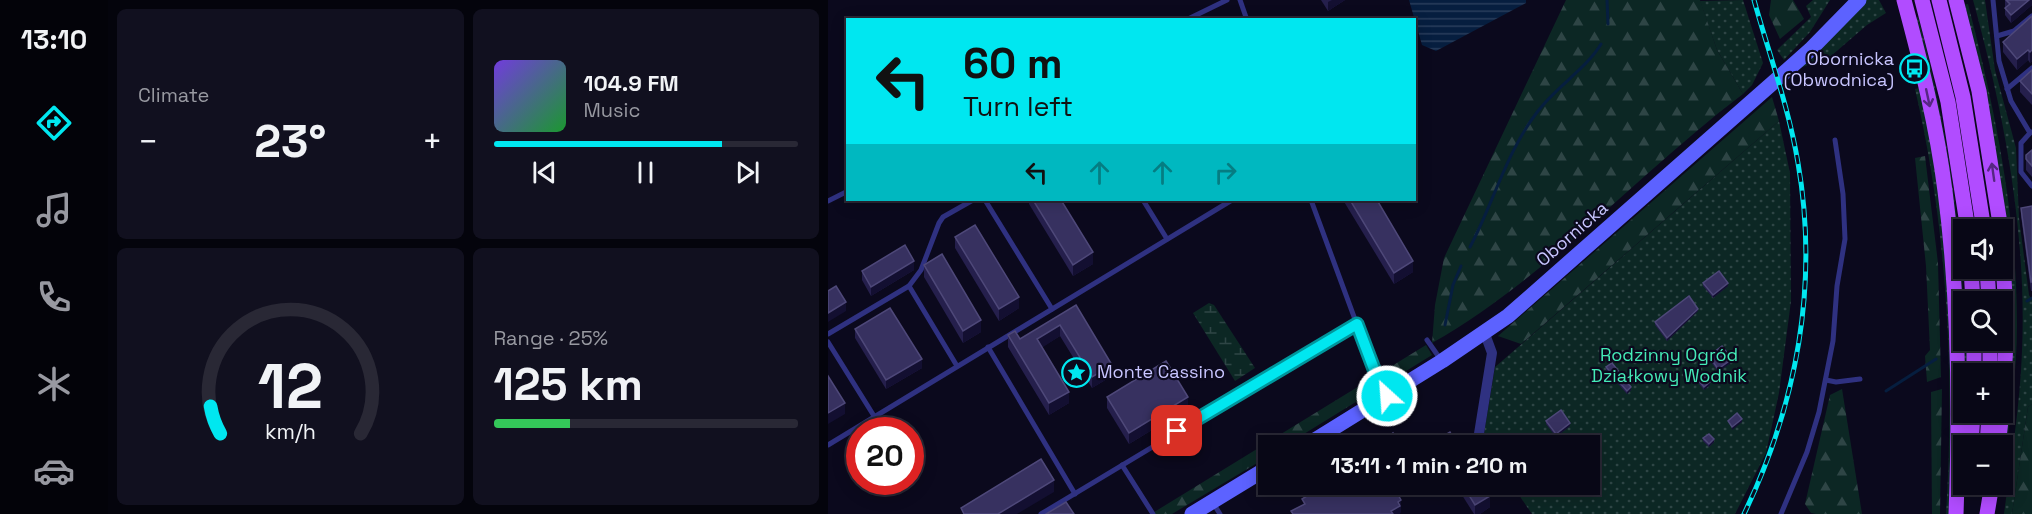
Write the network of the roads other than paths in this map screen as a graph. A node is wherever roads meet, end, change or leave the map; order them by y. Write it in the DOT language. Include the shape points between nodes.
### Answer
graph roads {
  1 [pos="1227,0"];
  2 [pos="1240,0"];
  3 [pos="1851,0"];
  4 [pos="1859,0"];
  5 [pos="1904,0"];
  6 [pos="1922,0"];
  7 [pos="1939,0"];
  8 [pos="1956,0"];
  9 [pos="1993,0"];
  10 [pos="2032,16"];
  11 [pos="1190,18"];
  12 [pos="1246,18"];
  13 [pos="1840,19"];
  14 [pos="1998,36"];
  15 [pos="2032,68"];
  16 [pos="2007,89"];
  17 [pos="2031,132"];
  18 [pos="1835,140"];
  19 [pos="2032,186"];
  20 [pos="846,192"];
  21 [pos="828,201"];
  22 [pos="971,201"];
  23 [pos="986,201"];
  24 [pos="1144,201"];
  25 [pos="1230,201"];
  26 [pos="1311,201"];
  27 [pos="1966,219"];
  28 [pos="1982,219"];
  29 [pos="1999,219"];
  30 [pos="1167,239"];
  31 [pos="2004,279"];
  32 [pos="909,286"];
  33 [pos="1052,309"];
  34 [pos="1357,324"];
  35 [pos="1485,333"];
  36 [pos="828,334"];
  37 [pos="1427,340"];
  38 [pos="828,342"];
  39 [pos="988,347"];
  40 [pos="1442,361"];
  41 [pos="2005,363"];
  42 [pos="957,366"];
  43 [pos="1860,379"];
  44 [pos="1826,380"];
  45 [pos="1387,396"];
  46 [pos="873,416"];
  47 [pos="1323,435"];
  48 [pos="1479,435"];
  49 [pos="828,445"];
  50 [pos="1122,465"];
  51 [pos="1258,476"];
  52 [pos="1075,494"];
  53 [pos="1967,495"];
  54 [pos="1983,495"];
  55 [pos="1991,495"];
  56 [pos="1216,508"];
  57 [pos="1041,514"];
  58 [pos="1153,514"];
  59 [pos="1192,514"];
  60 [pos="1781,514"];
  61 [pos="1956,514"];
  62 [pos="1964,514"];
  63 [pos="1981,514"];
  64 [pos="1988,514"];
  1 -- 11 [label="lane"];
  2 -- 12 [label="lane"];
  3 -- 13 [label="main road, Obornicka"];
  4 -- 13 [label="main road, Obornicka"];
  5 -- 61 [label="main road, one-way" via="1930,104 1950,231 1957,369"];
  6 -- 27 [label="main road" via="1954,133"];
  7 -- 28 [label="main road" via="1970,129"];
  29 -- 8 [label="main road, one-way" via="1979,90"];
  9 -- 14 [label="lane"];
  10 -- 14 [label="lane" via="2014,31"];
  13 -- 35 [label="main road, Obornicka"];
  14 -- 16 [label="lane" via="1999,61"];
  15 -- 16 [label="lane"];
  16 -- 17 [label="lane"];
  17 -- 19 [label="lane" via="2021,143 2021,172"];
  18 -- 44 [label="lane" via="1845,239"];
  20 -- 21 [label="lane"];
  22 -- 32 [label="lane" via="939,223 921,270"];
  23 -- 33 [label="lane"];
  24 -- 30 [label="lane"];
  25 -- 30 [label="lane"];
  26 -- 34 [label="lane"];
  30 -- 33 [label="lane"];
  31 -- 41 [label="main road"];
  32 -- 36 [label="lane"];
  32 -- 42 [label="lane"];
  33 -- 39 [label="lane"];
  34 -- 45 [label="lane"];
  34 -- 50 [label="lane"];
  35 -- 40 [label="main road, Obornicka"];
  35 -- 48 [label="street" via="1492,352"];
  37 -- 40 [label="lane"];
  38 -- 46 [label="lane"];
  39 -- 42 [label="lane"];
  39 -- 52 [label="lane"];
  40 -- 45 [label="main road, Obornicka"];
  42 -- 46 [label="lane"];
  43 -- 44 [label="lane"];
  44 -- 60 [label="lane" via="1807,452"];
  45 -- 47 [label="main road, Obornicka"];
  46 -- 49 [label="lane"];
  50 -- 52 [label="lane"];
  50 -- 58 [label="lane"];
  51 -- 56 [label="main road"];
  52 -- 57 [label="lane"];
  53 -- 62 [label="main road"];
  54 -- 63 [label="main road"];
  55 -- 64 [label="main road"];
  56 -- 59 [label="main road"];
}
